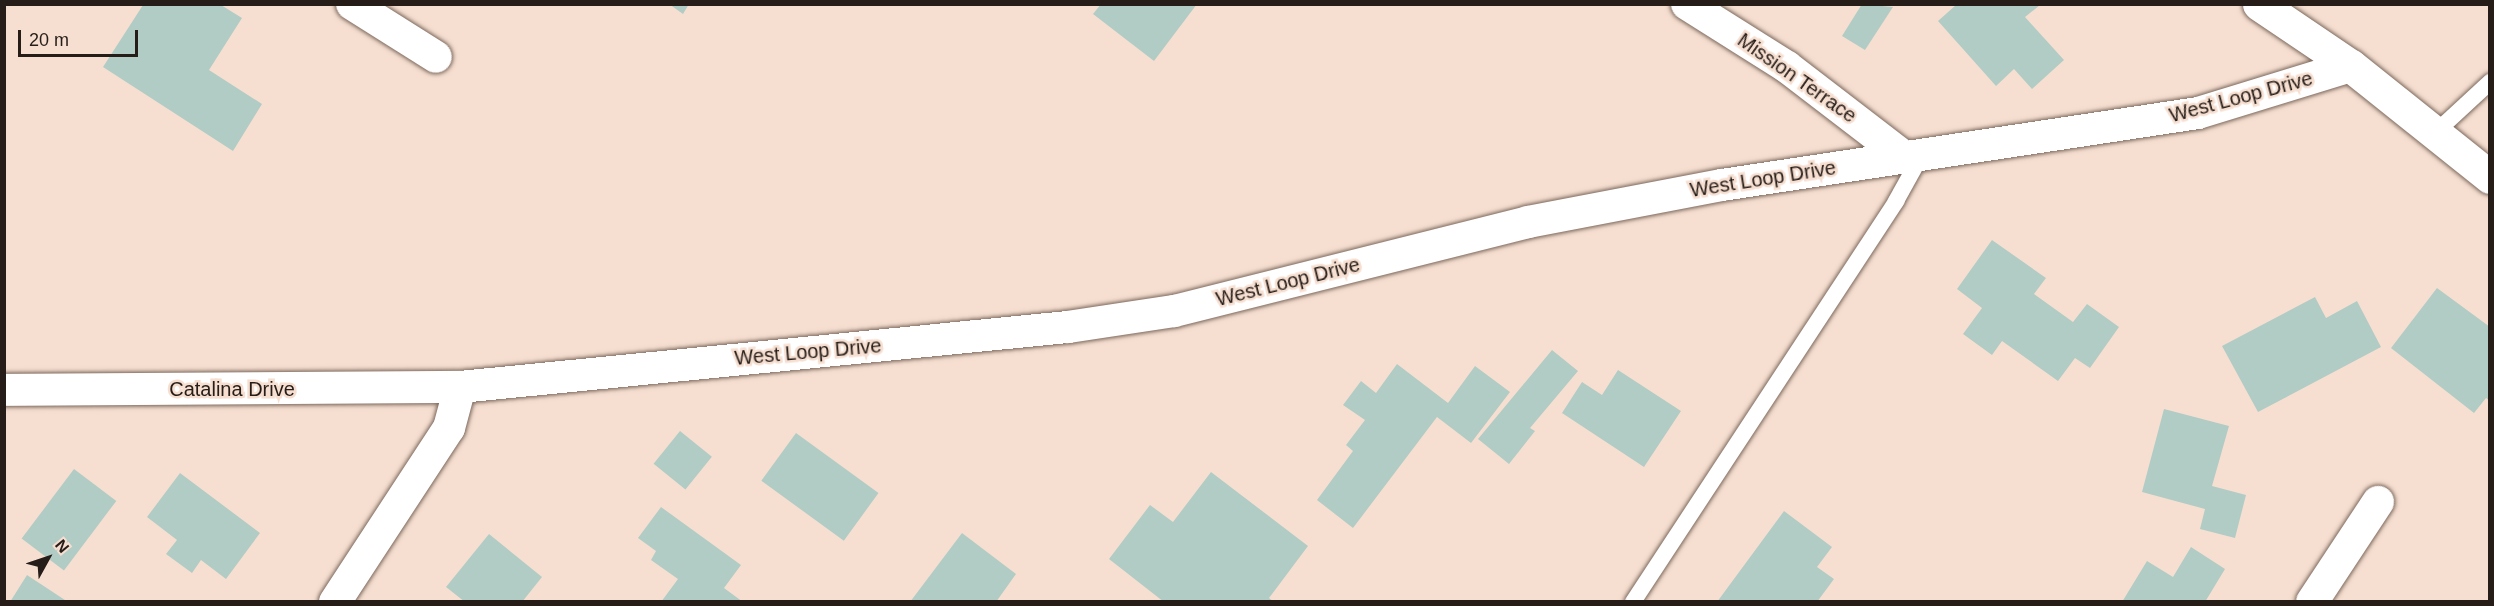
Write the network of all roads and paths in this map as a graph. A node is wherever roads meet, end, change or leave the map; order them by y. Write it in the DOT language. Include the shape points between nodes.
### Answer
graph roads {
  1 [pos="352,4"];
  2 [pos="1687,4"];
  3 [pos="2259,4"];
  4 [pos="435,57"];
  5 [pos="2351,66"];
  6 [pos="2490,82"];
  7 [pos="2436,132"];
  8 [pos="1912,155"];
  9 [pos="2490,177"];
  10 [pos="460,387"];
  11 [pos="4,390"];
  12 [pos="2378,502"];
  13 [pos="335,602"];
  14 [pos="1633,602"];
  15 [pos="2312,602"];
  1 -- 4 [label="street"];
  2 -- 8 [label="street, Mission Terrace" via="1787,67"];
  3 -- 5 [label="street"];
  5 -- 7 [label="street"];
  5 -- 8 [label="street, West Loop Drive" via="2198,113 2027,142"];
  6 -- 7 [label="lane"];
  7 -- 9 [label="street"];
  8 -- 10 [label="street, West Loop Drive" via="1528,222 1174,311 1068,327"];
  8 -- 14 [label="lane" via="1896,201"];
  10 -- 11 [label="street, Catalina Drive"];
  10 -- 13 [label="street" via="448,429"];
  12 -- 15 [label="street"];
}
